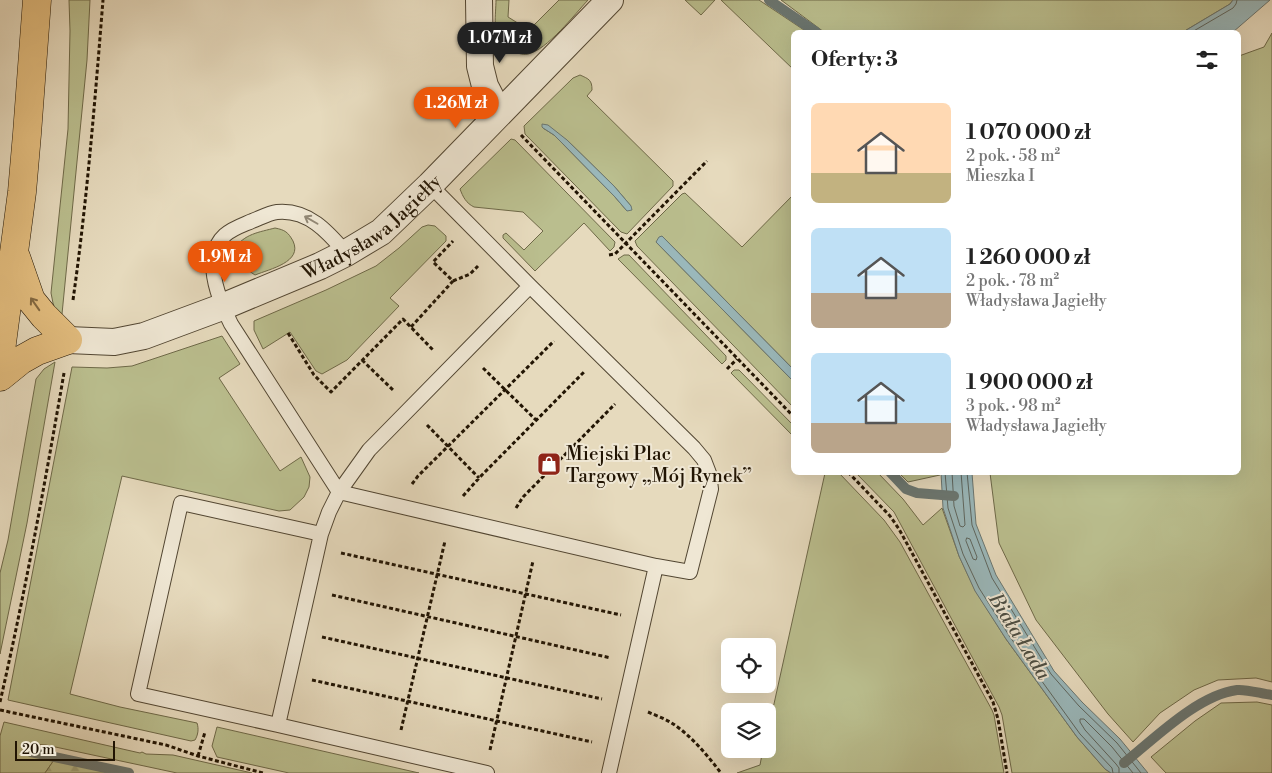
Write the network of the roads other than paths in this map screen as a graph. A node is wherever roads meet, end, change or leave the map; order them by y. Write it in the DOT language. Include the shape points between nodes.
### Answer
graph roads {
  1 [pos="38,0"];
  2 [pos="479,0"];
  3 [pos="610,0"];
  4 [pos="500,113"];
  5 [pos="430,186"];
  6 [pos="14,253"];
  7 [pos="346,253"];
  8 [pos="530,286"];
  9 [pos="222,307"];
  10 [pos="68,340"];
  11 [pos="0,358"];
  12 [pos="0,377"];
  13 [pos="339,492"];
  14 [pos="321,534"];
  15 [pos="656,566"];
  16 [pos="278,725"];
  17 [pos="486,773"];
  18 [pos="609,773"];
  1 -- 6 [label="main road" via="28,134"];
  2 -- 4 [label="street" via="480,66 485,86"];
  3 -- 4 [label="street, Władysława Jagiełły"];
  4 -- 5 [label="street, Władysława Jagiełły"];
  5 -- 7 [label="street, Władysława Jagiełły" via="381,232"];
  5 -- 8 [label="lane"];
  10 -- 6 [label="main road, one-way" via="31,300"];
  6 -- 11 [label="main road"];
  7 -- 9 [label="street, Władysława Jagiełły"];
  7 -- 9 [label="lane, one-way" via="320,226 306,216 290,212 275,212 235,228 216,248 214,280"];
  8 -- 13 [label="lane" via="368,450"];
  8 -- 15 [label="lane" via="704,460 711,489 690,572"];
  9 -- 10 [label="street, Władysława Jagiełły" via="129,340"];
  9 -- 13 [label="lane"];
  10 -- 12 [label="main road" via="37,350"];
  13 -- 14 [label="lane"];
  13 -- 15 [label="lane"];
  14 -- 16 [label="lane"];
  14 -- 16 [label="lane" via="181,503 138,694"];
  15 -- 18 [label="lane"];
  16 -- 17 [label="lane"];
}
